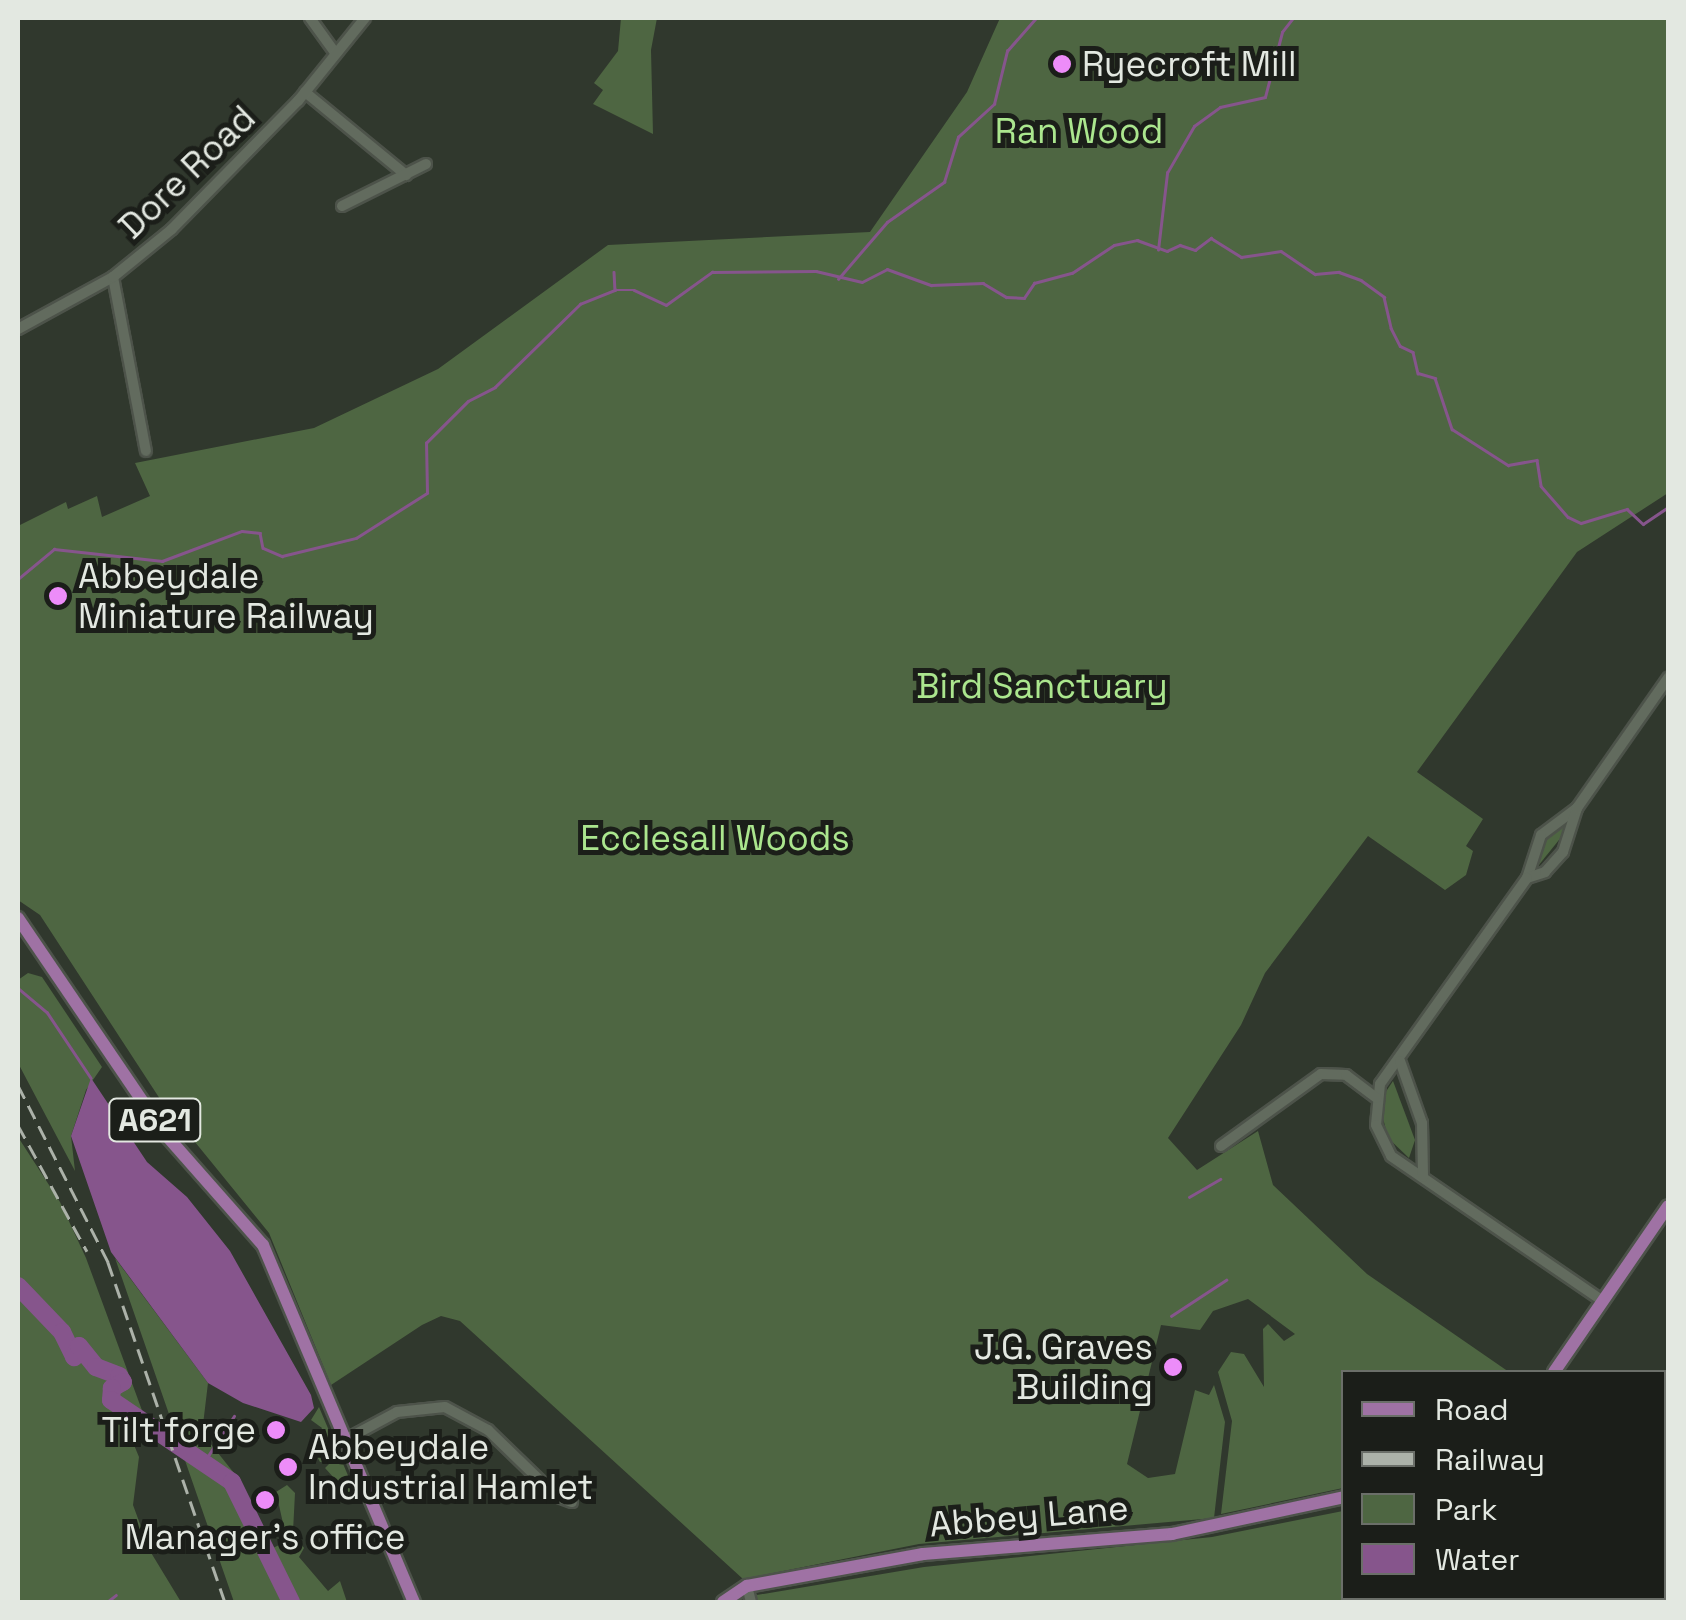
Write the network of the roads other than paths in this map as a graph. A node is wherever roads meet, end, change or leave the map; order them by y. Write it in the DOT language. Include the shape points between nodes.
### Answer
graph roads {
  1 [pos="310,18"];
  2 [pos="365,18"];
  3 [pos="336,54"];
  4 [pos="305,92"];
  5 [pos="426,164"];
  6 [pos="406,175"];
  7 [pos="342,206"];
  8 [pos="113,277"];
  9 [pos="18,329"];
  10 [pos="146,451"];
  11 [pos="1668,678"];
  12 [pos="1577,808"];
  13 [pos="1526,878"];
  14 [pos="18,918"];
  15 [pos="1400,1061"];
  16 [pos="1376,1098"];
  17 [pos="1220,1146"];
  18 [pos="1422,1177"];
  19 [pos="1668,1206"];
  20 [pos="1603,1300"];
  21 [pos="1555,1370"];
  22 [pos="342,1441"];
  23 [pos="1341,1497"];
  24 [pos="572,1502"];
  25 [pos="747,1586"];
  26 [pos="414,1602"];
  27 [pos="723,1602"];
  28 [pos="751,1602"];
  1 -- 3 [label="street"];
  2 -- 3 [label="street, Dore Road"];
  3 -- 4 [label="street, Dore Road"];
  4 -- 6 [label="street"];
  4 -- 8 [label="street, Dore Road" via="172,230"];
  5 -- 6 [label="street"];
  6 -- 7 [label="street"];
  8 -- 9 [label="street, Dore Road"];
  8 -- 10 [label="street"];
  11 -- 12 [label="street"];
  12 -- 13 [label="street" via="1540,835"];
  12 -- 13 [label="street" via="1562,852 1545,872"];
  13 -- 15 [label="street"];
  14 -- 22 [label="main road, A621" via="165,1134 258,1236"];
  15 -- 16 [label="street"];
  15 -- 18 [label="street" via="1422,1123"];
  16 -- 17 [label="street" via="1346,1075 1321,1074"];
  16 -- 18 [label="street" via="1376,1125 1386,1148"];
  18 -- 20 [label="street"];
  19 -- 20 [label="main road"];
  20 -- 21 [label="main road"];
  22 -- 24 [label="street" via="397,1412 445,1407 472,1418 556,1496"];
  22 -- 26 [label="main road, A621"];
  23 -- 25 [label="main road, Abbey Lane" via="1172,1534 948,1550"];
  25 -- 27 [label="main road, Abbey Lane"];
  25 -- 28 [label="street"];
}
